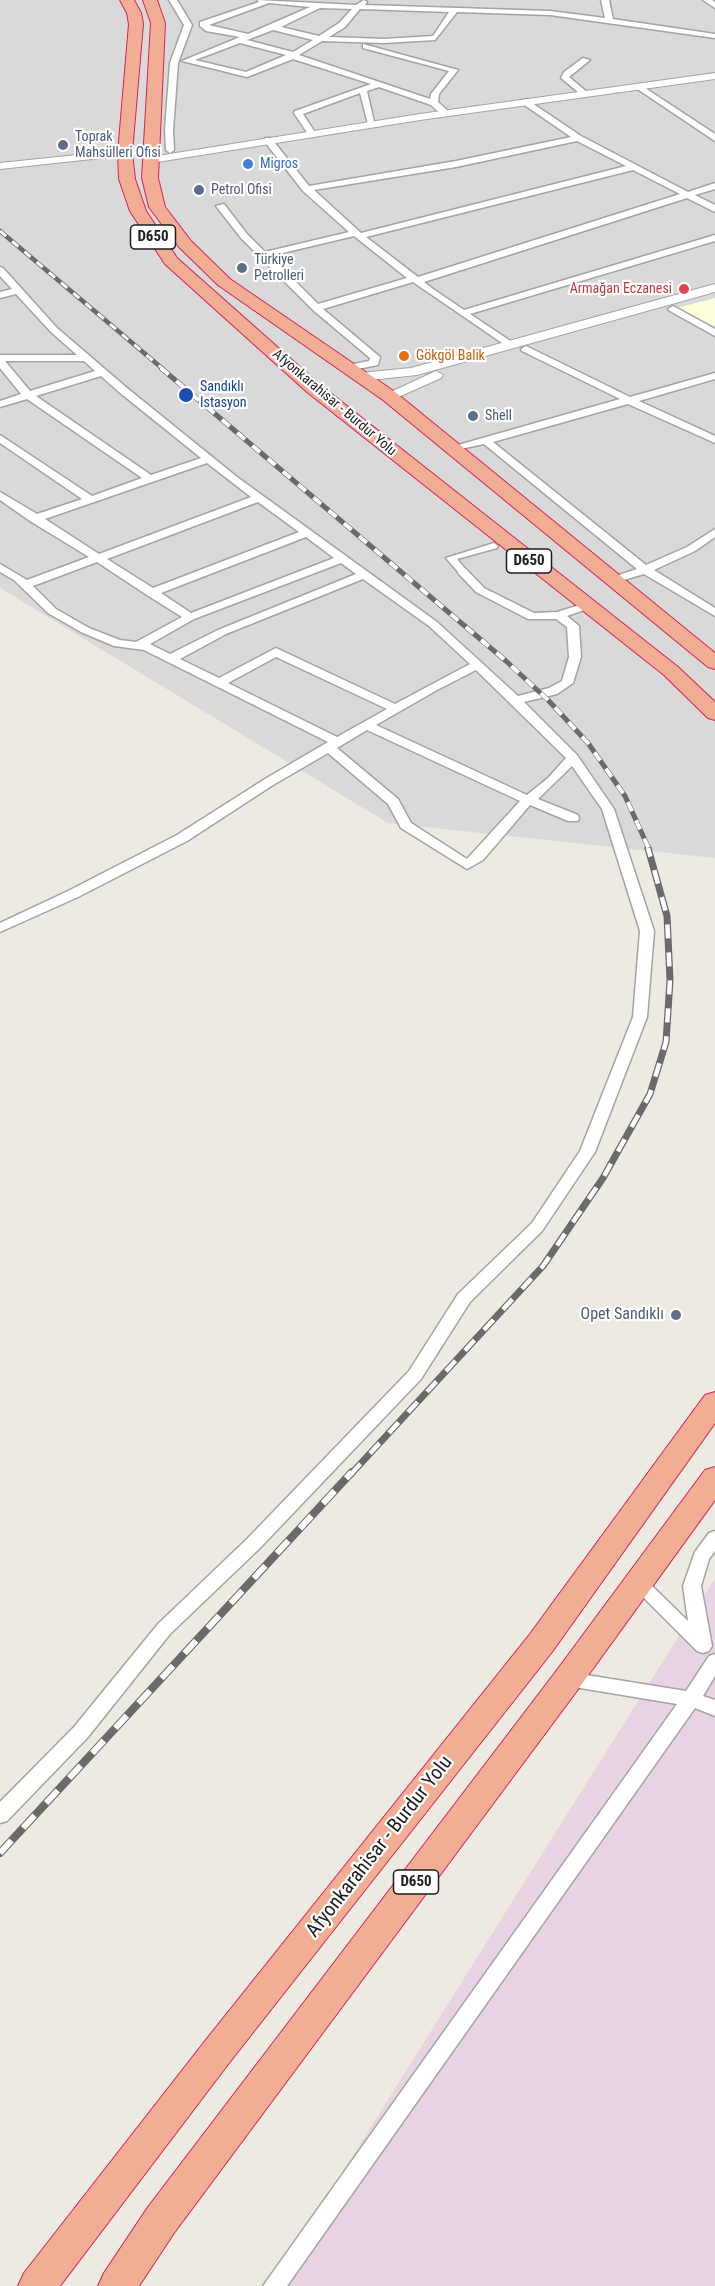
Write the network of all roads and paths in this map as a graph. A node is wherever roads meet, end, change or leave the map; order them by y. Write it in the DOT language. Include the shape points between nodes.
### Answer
graph roads {
  1 [pos="127,0"];
  2 [pos="150,0"];
  3 [pos="173,0"];
  4 [pos="261,0"];
  5 [pos="437,0"];
  6 [pos="604,0"];
  7 [pos="706,0"];
  8 [pos="268,1"];
  9 [pos="362,4"];
  10 [pos="318,6"];
  11 [pos="715,6"];
  12 [pos="454,11"];
  13 [pos="610,22"];
  14 [pos="273,27"];
  15 [pos="715,36"];
  16 [pos="243,38"];
  17 [pos="320,39"];
  18 [pos="359,41"];
  19 [pos="293,56"];
  20 [pos="586,60"];
  21 [pos="188,61"];
  22 [pos="174,63"];
  23 [pos="715,76"];
  24 [pos="378,84"];
  25 [pos="639,86"];
  26 [pos="363,90"];
  27 [pos="584,94"];
  28 [pos="526,102"];
  29 [pos="434,103"];
  30 [pos="445,113"];
  31 [pos="705,122"];
  32 [pos="372,124"];
  33 [pos="694,124"];
  34 [pos="312,134"];
  35 [pos="578,138"];
  36 [pos="715,138"];
  37 [pos="268,140"];
  38 [pos="248,143"];
  39 [pos="170,150"];
  40 [pos="150,155"];
  41 [pos="125,157"];
  42 [pos="5,165"];
  43 [pos="634,166"];
  44 [pos="715,186"];
  45 [pos="306,189"];
  46 [pos="688,195"];
  47 [pos="221,206"];
  48 [pos="715,208"];
  49 [pos="358,235"];
  50 [pos="715,238"];
  51 [pos="263,255"];
  52 [pos="0,270"];
  53 [pos="416,280"];
  54 [pos="715,288"];
  55 [pos="5,295"];
  56 [pos="715,297"];
  57 [pos="316,308"];
  58 [pos="673,309"];
  59 [pos="463,313"];
  60 [pos="715,333"];
  61 [pos="508,344"];
  62 [pos="526,349"];
  63 [pos="86,358"];
  64 [pos="0,360"];
  65 [pos="102,372"];
  66 [pos="353,372"];
  67 [pos="715,375"];
  68 [pos="314,388"];
  69 [pos="27,394"];
  70 [pos="389,396"];
  71 [pos="632,399"];
  72 [pos="0,404"];
  73 [pos="341,410"];
  74 [pos="0,438"];
  75 [pos="715,440"];
  76 [pos="486,441"];
  77 [pos="454,449"];
  78 [pos="209,459"];
  79 [pos="151,480"];
  80 [pos="0,495"];
  81 [pos="261,498"];
  82 [pos="91,500"];
  83 [pos="34,519"];
  84 [pos="308,532"];
  85 [pos="715,532"];
  86 [pos="495,546"];
  87 [pos="95,557"];
  88 [pos="344,558"];
  89 [pos="0,567"];
  90 [pos="645,570"];
  91 [pos="462,571"];
  92 [pos="365,574"];
  93 [pos="614,580"];
  94 [pos="25,585"];
  95 [pos="151,592"];
  96 [pos="586,606"];
  97 [pos="715,613"];
  98 [pos="558,615"];
  99 [pos="190,617"];
  100 [pos="138,646"];
  101 [pos="172,658"];
  102 [pos="715,663"];
  103 [pos="478,665"];
  104 [pos="221,682"];
  105 [pos="515,700"];
  106 [pos="397,709"];
  107 [pos="715,714"];
  108 [pos="368,726"];
  109 [pos="334,746"];
  110 [pos="573,758"];
  111 [pos="528,801"];
  112 [pos="573,818"];
  113 [pos="0,928"];
  114 [pos="715,1402"];
  115 [pos="715,1478"];
  116 [pos="715,1538"];
  117 [pos="638,1583"];
  118 [pos="701,1644"];
  119 [pos="715,1660"];
  120 [pos="568,1679"];
  121 [pos="691,1699"];
  122 [pos="715,1708"];
  123 [pos="0,1815"];
  124 [pos="37,2286"];
  125 [pos="117,2286"];
  126 [pos="274,2286"];
  1 -- 41 [label="highway, Afyonkarahisar - Burdur Yolu / D650" via="136,24"];
  2 -- 40 [label="highway, Afyonkarahisar - Burdur Yolu / D650" via="158,23"];
  3 -- 22 [label="street" via="188,25"];
  4 -- 8 [label="street"];
  5 -- 9 [label="street"];
  6 -- 13 [label="street"];
  7 -- 11 [label="street"];
  8 -- 10 [label="street"];
  8 -- 16 [label="street" via="203,24 208,29"];
  9 -- 10 [label="street"];
  9 -- 12 [label="street"];
  9 -- 17 [label="street" via="342,25"];
  10 -- 14 [label="street"];
  12 -- 13 [label="street" via="550,13"];
  12 -- 18 [label="street" via="435,38"];
  13 -- 15 [label="street"];
  14 -- 16 [label="street"];
  14 -- 17 [label="street"];
  16 -- 19 [label="street"];
  16 -- 21 [label="street"];
  17 -- 18 [label="street"];
  17 -- 19 [label="street"];
  18 -- 29 [label="street" via="454,70 435,94"];
  19 -- 21 [label="street" via="248,75"];
  19 -- 24 [label="street"];
  20 -- 27 [label="street" via="565,78"];
  21 -- 22 [label="street"];
  22 -- 39 [label="street"];
  23 -- 25 [label="street"];
  24 -- 26 [label="street"];
  24 -- 29 [label="street"];
  25 -- 27 [label="street"];
  25 -- 33 [label="street"];
  26 -- 32 [label="street"];
  26 -- 34 [label="street" via="298,112"];
  27 -- 28 [label="street"];
  28 -- 30 [label="street"];
  28 -- 35 [label="street"];
  29 -- 30 [label="street"];
  30 -- 32 [label="street"];
  31 -- 33 [label="street"];
  32 -- 34 [label="street"];
  33 -- 36 [label="street"];
  34 -- 37 [label="street"];
  35 -- 43 [label="street"];
  35 -- 45 [label="street" via="456,164"];
  37 -- 38 [label="street"];
  37 -- 45 [label="street"];
  38 -- 39 [label="street"];
  38 -- 40 [label="street"];
  39 -- 40 [label="street"];
  40 -- 41 [label="highway"];
  40 -- 66 [label="highway, Afyonkarahisar - Burdur Yolu / D650" via="150,178 157,207 199,260"];
  41 -- 42 [label="street"];
  41 -- 68 [label="highway, Afyonkarahisar - Burdur Yolu / D650" via="138,211 171,261"];
  43 -- 46 [label="street"];
  43 -- 49 [label="street"];
  44 -- 46 [label="street"];
  45 -- 49 [label="street"];
  46 -- 48 [label="street"];
  46 -- 53 [label="street"];
  47 -- 51 [label="street"];
  49 -- 51 [label="street"];
  49 -- 53 [label="street"];
  50 -- 59 [label="street"];
  51 -- 57 [label="street"];
  52 -- 55 [label="street"];
  53 -- 57 [label="street"];
  53 -- 59 [label="street"];
  54 -- 61 [label="street"];
  55 -- 63 [label="street"];
  56 -- 58 [label="street"];
  57 -- 66 [label="street" via="375,357 374,363"];
  58 -- 60 [label="street"];
  58 -- 62 [label="street"];
  59 -- 61 [label="street"];
  61 -- 66 [label="street" via="412,372"];
  62 -- 70 [label="street" via="425,378"];
  62 -- 71 [label="street"];
  63 -- 64 [label="street"];
  63 -- 65 [label="street"];
  64 -- 69 [label="street"];
  65 -- 69 [label="street"];
  65 -- 78 [label="street"];
  66 -- 68 [label="highway"];
  66 -- 70 [label="highway, Afyonkarahisar - Burdur Yolu / D650"];
  67 -- 71 [label="street"];
  68 -- 73 [label="highway, Afyonkarahisar - Burdur Yolu / D650"];
  69 -- 72 [label="street"];
  69 -- 79 [label="street"];
  70 -- 73 [label="highway" via="377,405"];
  70 -- 77 [label="highway, Afyonkarahisar - Burdur Yolu / D650"];
  71 -- 75 [label="street"];
  71 -- 76 [label="street"];
  73 -- 96 [label="highway, Afyonkarahisar - Burdur Yolu / D650"];
  74 -- 82 [label="street"];
  76 -- 77 [label="street"];
  76 -- 90 [label="street"];
  77 -- 93 [label="highway, Afyonkarahisar - Burdur Yolu / D650"];
  78 -- 79 [label="street"];
  78 -- 81 [label="street"];
  79 -- 82 [label="street"];
  80 -- 83 [label="street"];
  81 -- 84 [label="street"];
  81 -- 87 [label="street"];
  82 -- 83 [label="street"];
  83 -- 87 [label="street"];
  84 -- 88 [label="street"];
  84 -- 95 [label="street"];
  85 -- 90 [label="street" via="691,549"];
  86 -- 91 [label="street" via="451,558"];
  87 -- 94 [label="street"];
  87 -- 95 [label="street"];
  88 -- 92 [label="street"];
  88 -- 99 [label="street"];
  89 -- 94 [label="street"];
  90 -- 93 [label="street"];
  90 -- 97 [label="street"];
  91 -- 98 [label="street" via="480,590 532,617"];
  92 -- 101 [label="street" via="222,632"];
  92 -- 103 [label="street" via="433,624"];
  93 -- 102 [label="highway, Afyonkarahisar - Burdur Yolu / D650"];
  94 -- 100 [label="street" via="51,611 85,630 118,644"];
  95 -- 99 [label="street"];
  96 -- 98 [label="street"];
  96 -- 107 [label="highway, Afyonkarahisar - Burdur Yolu / D650" via="671,671"];
  98 -- 105 [label="street" via="573,626 575,657 567,683 554,691"];
  99 -- 100 [label="street"];
  100 -- 101 [label="street"];
  101 -- 104 [label="street"];
  103 -- 105 [label="street"];
  103 -- 106 [label="street"];
  104 -- 106 [label="street" via="276,652"];
  104 -- 109 [label="street"];
  105 -- 110 [label="street"];
  106 -- 108 [label="street"];
  108 -- 109 [label="street"];
  108 -- 111 [label="street"];
  109 -- 111 [label="street" via="393,802 406,825 467,865"];
  109 -- 113 [label="street" via="182,838"];
  110 -- 111 [label="street"];
  110 -- 123 [label="street" via="608,809 647,931 640,1017 587,1152 537,1227 464,1298 415,1375 253,1544 164,1629 81,1732"];
  111 -- 112 [label="street"];
  114 -- 124 [label="highway, Afyonkarahisar - Burdur Yolu" via="541,1643"];
  115 -- 117 [label="highway, D650"];
  116 -- 118 [label="street" via="701,1557 692,1586"];
  117 -- 118 [label="street"];
  117 -- 120 [label="highway, D650"];
  118 -- 119 [label="street"];
  119 -- 121 [label="street"];
  120 -- 121 [label="street"];
  120 -- 125 [label="highway, D650" via="161,2220"];
  121 -- 122 [label="street"];
  121 -- 126 [label="street"];
}
